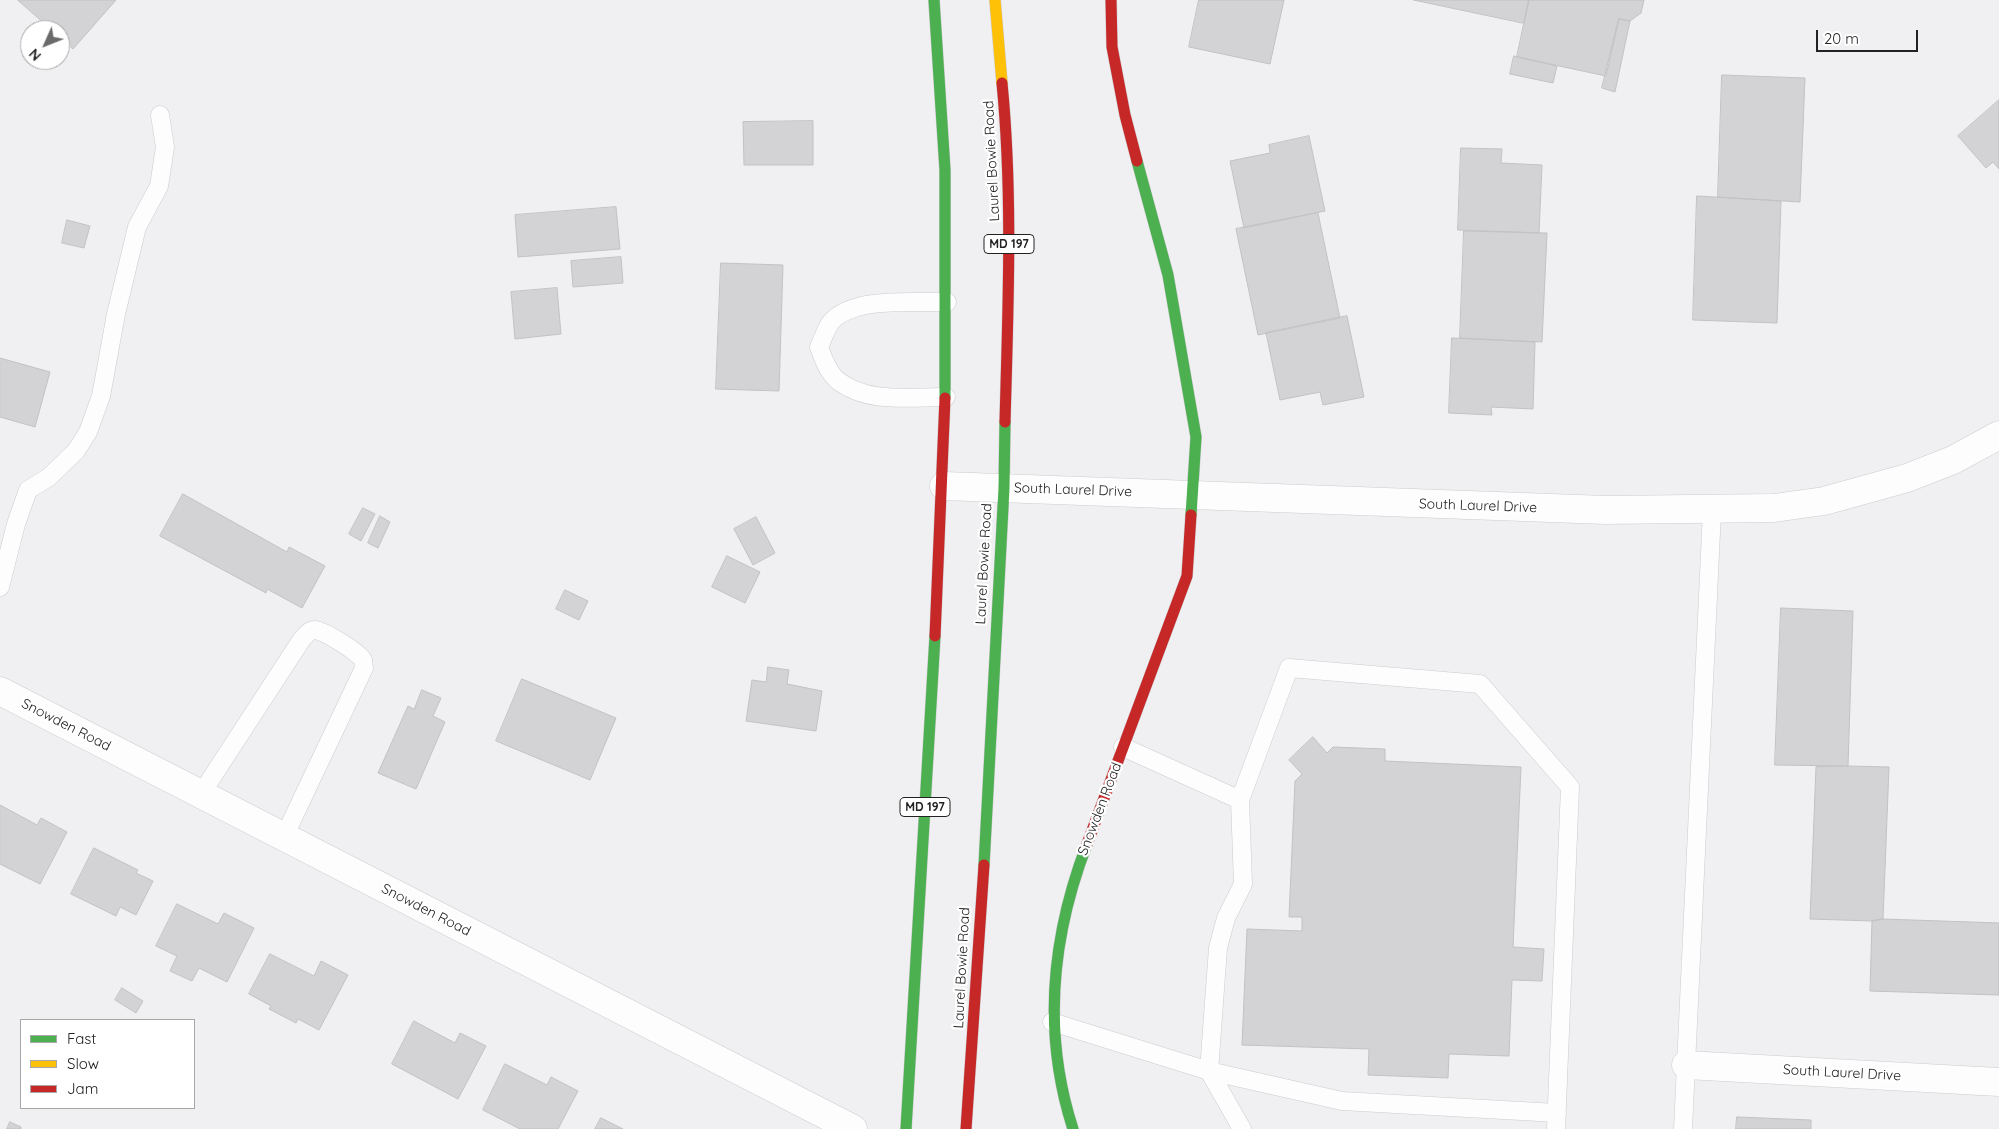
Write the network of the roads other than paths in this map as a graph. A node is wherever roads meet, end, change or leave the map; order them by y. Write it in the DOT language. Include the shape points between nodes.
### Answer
graph roads {
  1 [pos="934,0"];
  2 [pos="995,0"];
  3 [pos="1111,0"];
  4 [pos="160,115"];
  5 [pos="947,302"];
  6 [pos="946,397"];
  7 [pos="1999,435"];
  8 [pos="944,486"];
  9 [pos="1004,488"];
  10 [pos="1192,495"];
  11 [pos="1712,510"];
  12 [pos="0,587"];
  13 [pos="0,691"];
  14 [pos="1123,747"];
  15 [pos="201,794"];
  16 [pos="1240,800"];
  17 [pos="284,837"];
  18 [pos="1052,1022"];
  19 [pos="1686,1065"];
  20 [pos="1209,1071"];
  21 [pos="1999,1082"];
  22 [pos="1556,1121"];
  23 [pos="853,1129"];
  24 [pos="906,1129"];
  25 [pos="966,1129"];
  26 [pos="1073,1129"];
  27 [pos="1242,1129"];
  28 [pos="1682,1129"];
  1 -- 5 [label="main road, MD 197" via="944,129"];
  2 -- 9 [label="main road, Laurel Bowie Road / MD 197" via="1008,144 1010,219"];
  3 -- 10 [label="main road, Snowden Road" via="1112,47 1125,115 1168,275 1196,437"];
  4 -- 12 [label="lane" via="165,147 160,186 137,227 101,396 88,432 76,451 49,477 28,490"];
  5 -- 6 [label="main road, MD 197"];
  5 -- 6 [label="lane" via="867,304 848,310 831,322 820,346 825,363 836,380 862,394"];
  6 -- 8 [label="main road, MD 197"];
  7 -- 11 [label="street, South Laurel Drive" via="1952,460 1907,478 1824,502"];
  8 -- 9 [label="street, South Laurel Drive"];
  8 -- 24 [label="main road, MD 197"];
  9 -- 10 [label="street, South Laurel Drive"];
  9 -- 25 [label="main road, Laurel Bowie Road / MD 197"];
  10 -- 11 [label="street, South Laurel Drive" via="1606,510"];
  10 -- 14 [label="main road, Snowden Road" via="1187,576"];
  11 -- 19 [label="lane"];
  13 -- 15 [label="street, Snowden Road"];
  14 -- 16 [label="lane"];
  14 -- 18 [label="main road, Snowden Road" via="1066,906"];
  15 -- 17 [label="street, Snowden Road"];
  15 -- 17 [label="lane" via="302,638 314,630 323,633 358,654 363,659 364,668"];
  16 -- 20 [label="lane" via="1243,884 1226,918 1218,948"];
  16 -- 22 [label="lane" via="1289,668 1480,684 1570,788"];
  17 -- 23 [label="street, Snowden Road"];
  18 -- 20 [label="lane"];
  18 -- 26 [label="main road, Snowden Road" via="1064,1106"];
  19 -- 21 [label="street, South Laurel Drive"];
  19 -- 28 [label="lane"];
  20 -- 22 [label="lane" via="1342,1101"];
  20 -- 27 [label="lane"];
}
